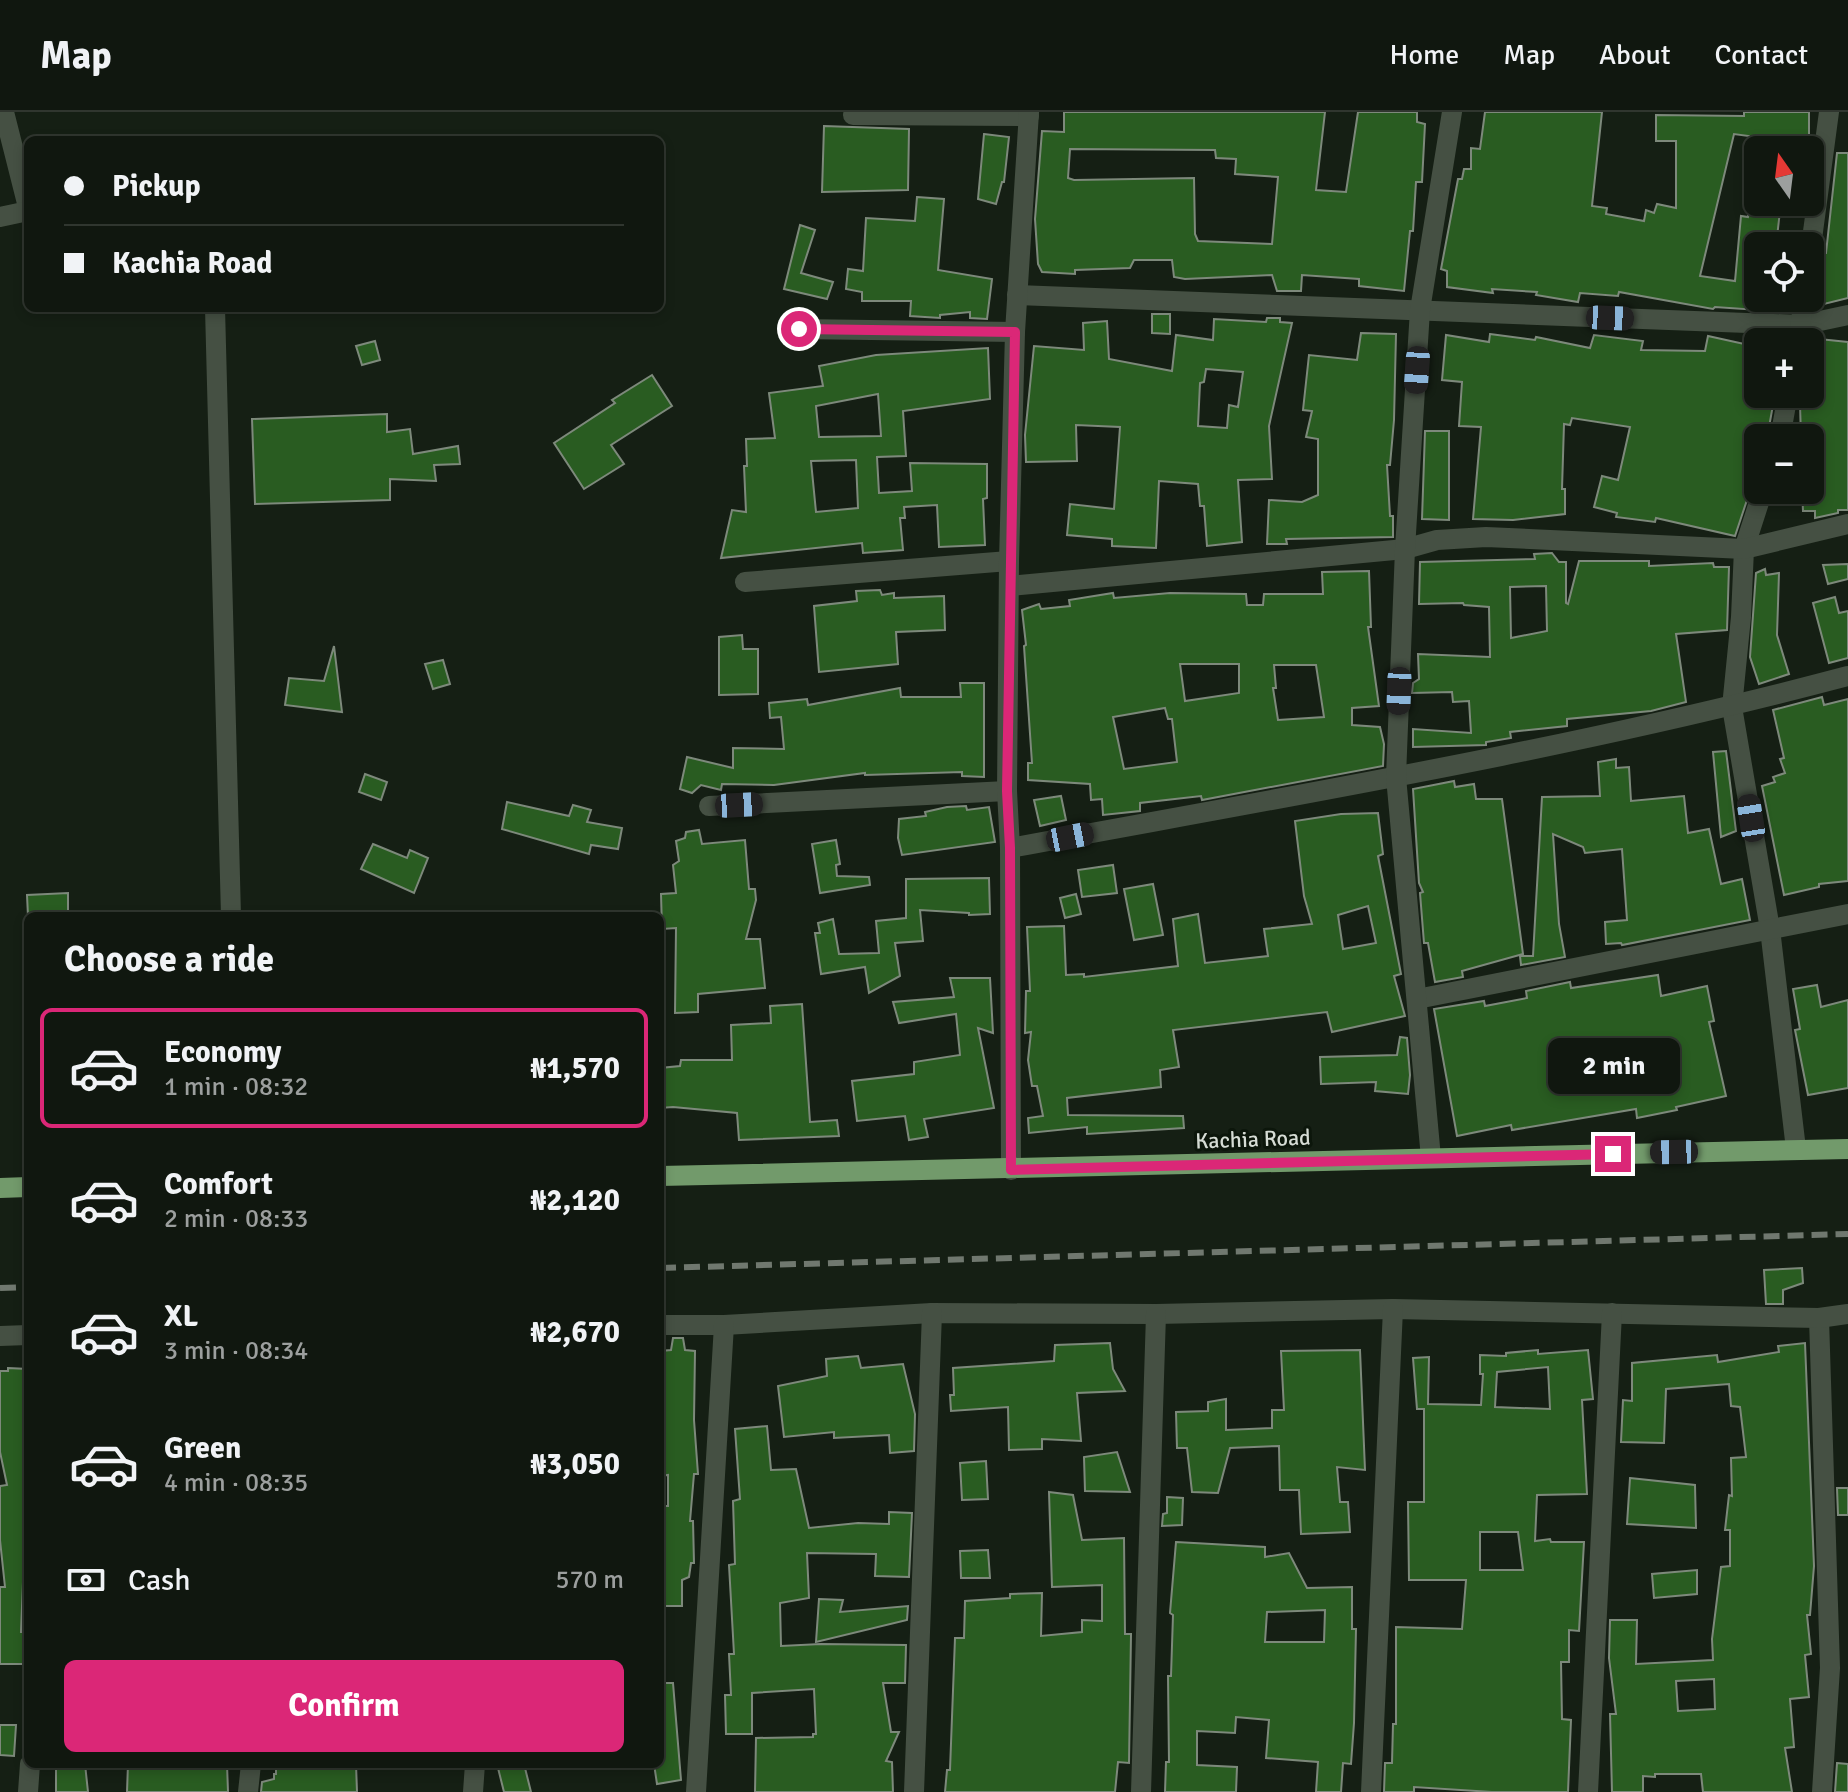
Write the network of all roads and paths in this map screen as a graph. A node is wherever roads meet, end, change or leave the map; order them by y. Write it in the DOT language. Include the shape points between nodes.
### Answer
graph roads {
  1 [pos="4,112"];
  2 [pos="1452,112"];
  3 [pos="1829,112"];
  4 [pos="1029,114"];
  5 [pos="853,115"];
  6 [pos="24,191"];
  7 [pos="1813,232"];
  8 [pos="1017,295"];
  9 [pos="1420,310"];
  10 [pos="215,312"];
  11 [pos="1848,315"];
  12 [pos="1814,328"];
  13 [pos="799,329"];
  14 [pos="1744,331"];
  15 [pos="1015,332"];
  16 [pos="1758,504"];
  17 [pos="1848,524"];
  18 [pos="1405,549"];
  19 [pos="1744,549"];
  20 [pos="1009,561"];
  21 [pos="745,582"];
  22 [pos="1009,586"];
  23 [pos="1848,676"];
  24 [pos="1732,707"];
  25 [pos="1396,777"];
  26 [pos="1007,791"];
  27 [pos="709,806"];
  28 [pos="1010,848"];
  29 [pos="231,912"];
  30 [pos="1848,914"];
  31 [pos="1770,929"];
  32 [pos="1417,999"];
  33 [pos="1796,1149"];
  34 [pos="1848,1149"];
  35 [pos="1431,1158"];
  36 [pos="1011,1170"];
  37 [pos="664,1176"];
  38 [pos="1,1184"];
  39 [pos="24,1187"];
  40 [pos="1393,1309"];
  41 [pos="932,1313"];
  42 [pos="1612,1313"];
  43 [pos="1156,1314"];
  44 [pos="1848,1314"];
  45 [pos="1819,1318"];
  46 [pos="664,1325"];
  47 [pos="724,1325"];
  48 [pos="24,1335"];
  49 [pos="0,1336"];
  50 [pos="30,1768"];
  51 [pos="251,1768"];
  52 [pos="475,1768"];
  53 [pos="28,1792"];
  54 [pos="248,1792"];
  55 [pos="473,1792"];
  56 [pos="696,1792"];
  57 [pos="914,1792"];
  58 [pos="1141,1792"];
  59 [pos="1371,1792"];
  60 [pos="1588,1792"];
  61 [pos="1822,1792"];
  1 -- 6 [label="street"];
  2 -- 9 [label="street"];
  3 -- 7 [label="street"];
  4 -- 5 [label="street"];
  4 -- 8 [label="street"];
  8 -- 9 [label="street"];
  8 -- 15 [label="street"];
  9 -- 14 [label="street"];
  9 -- 18 [label="street"];
  10 -- 29 [label="street"];
  11 -- 12 [label="street"];
  13 -- 15 [label="street"];
  15 -- 20 [label="street"];
  16 -- 19 [label="street"];
  17 -- 19 [label="street"];
  18 -- 19 [label="street" via="1437,540 1486,537"];
  18 -- 22 [label="street"];
  18 -- 25 [label="street"];
  19 -- 24 [label="street"];
  20 -- 21 [label="street"];
  20 -- 22 [label="street"];
  22 -- 26 [label="street"];
  23 -- 24 [label="street"];
  24 -- 25 [label="street"];
  24 -- 31 [label="street"];
  25 -- 28 [label="street"];
  25 -- 32 [label="street"];
  26 -- 27 [label="street"];
  26 -- 28 [label="street"];
  28 -- 36 [label="street"];
  30 -- 31 [label="street"];
  31 -- 32 [label="street"];
  31 -- 33 [label="street"];
  32 -- 35 [label="street"];
  33 -- 34 [label="main road, Kachia Road"];
  33 -- 35 [label="main road, Kachia Road"];
  35 -- 36 [label="main road, Kachia Road"];
  36 -- 37 [label="main road, Kachia Road"];
  38 -- 39 [label="main road"];
  40 -- 42 [label="street"];
  40 -- 43 [label="street"];
  40 -- 59 [label="street"];
  41 -- 43 [label="street"];
  41 -- 47 [label="street"];
  41 -- 57 [label="street"];
  42 -- 45 [label="street"];
  42 -- 60 [label="street"];
  43 -- 58 [label="street"];
  44 -- 45 [label="street"];
  45 -- 61 [label="street" via="1830,1668"];
  46 -- 47 [label="street"];
  47 -- 56 [label="street"];
  48 -- 49 [label="street"];
  50 -- 53 [label="street"];
  51 -- 54 [label="street"];
  52 -- 55 [label="street"];
}
